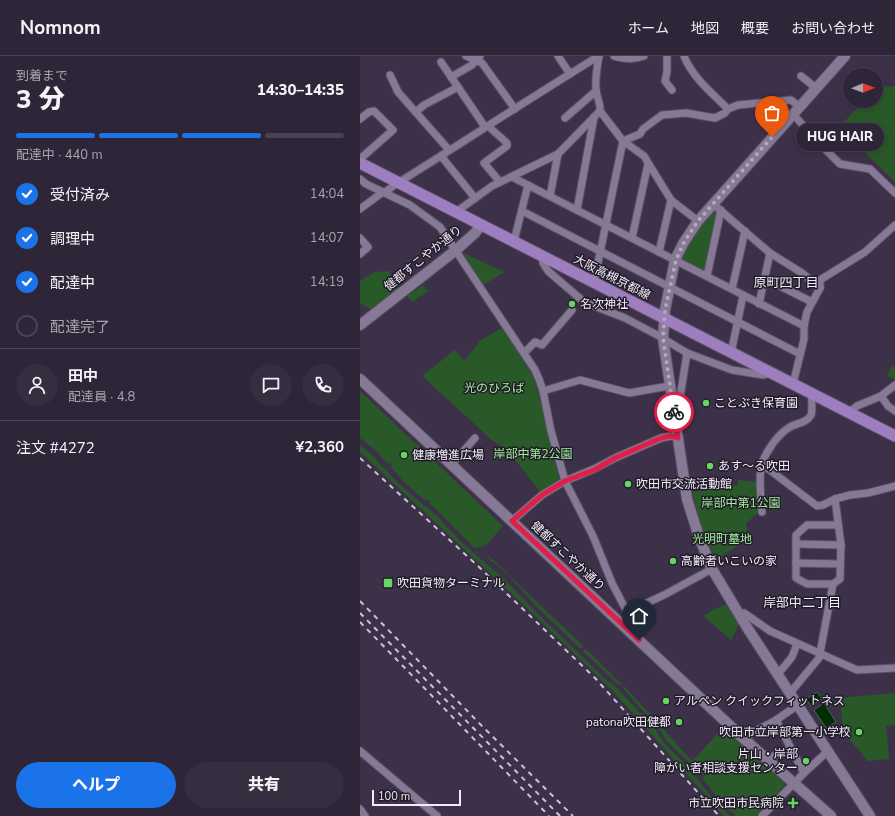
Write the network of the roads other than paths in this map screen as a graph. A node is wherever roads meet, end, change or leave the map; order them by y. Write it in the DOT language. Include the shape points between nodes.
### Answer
graph roads {
  1 [pos="466,56"];
  2 [pos="558,56"];
  3 [pos="599,56"];
  4 [pos="614,56"];
  5 [pos="644,56"];
  6 [pos="667,56"];
  7 [pos="684,56"];
  8 [pos="845,56"];
  9 [pos="478,58"];
  10 [pos="441,62"];
  11 [pos="570,74"];
  12 [pos="390,75"];
  13 [pos="452,76"];
  14 [pos="801,76"];
  15 [pos="458,86"];
  16 [pos="816,88"];
  17 [pos="672,90"];
  18 [pos="596,91"];
  19 [pos="515,109"];
  20 [pos="728,109"];
  21 [pos="796,110"];
  22 [pos="600,111"];
  23 [pos="416,112"];
  24 [pos="594,117"];
  25 [pos="565,118"];
  26 [pos="360,119"];
  27 [pos="487,126"];
  28 [pos="623,141"];
  29 [pos="450,150"];
  30 [pos="558,154"];
  31 [pos="441,156"];
  32 [pos="360,159"];
  33 [pos="360,163"];
  34 [pos="648,164"];
  35 [pos="512,177"];
  36 [pos="360,179"];
  37 [pos="500,182"];
  38 [pos="398,183"];
  39 [pos="528,185"];
  40 [pos="383,192"];
  41 [pos="895,192"];
  42 [pos="550,196"];
  43 [pos="475,198"];
  44 [pos="671,200"];
  45 [pos="717,207"];
  46 [pos="360,209"];
  47 [pos="577,210"];
  48 [pos="522,211"];
  49 [pos="456,212"];
  50 [pos="698,221"];
  51 [pos="481,225"];
  52 [pos="606,225"];
  53 [pos="894,228"];
  54 [pos="745,231"];
  55 [pos="360,238"];
  56 [pos="632,238"];
  57 [pos="514,241"];
  58 [pos="456,250"];
  59 [pos="600,251"];
  60 [pos="659,252"];
  61 [pos="770,253"];
  62 [pos="360,254"];
  63 [pos="542,256"];
  64 [pos="676,260"];
  65 [pos="707,276"];
  66 [pos="764,278"];
  67 [pos="594,282"];
  68 [pos="670,287"];
  69 [pos="820,288"];
  70 [pos="732,290"];
  71 [pos="743,296"];
  72 [pos="812,302"];
  73 [pos="759,304"];
  74 [pos="572,310"];
  75 [pos="664,318"];
  76 [pos="738,322"];
  77 [pos="360,324"];
  78 [pos="804,326"];
  79 [pos="663,338"];
  80 [pos="524,353"];
  81 [pos="687,353"];
  82 [pos="731,353"];
  83 [pos="800,354"];
  84 [pos="772,372"];
  85 [pos="360,378"];
  86 [pos="793,384"];
  87 [pos="895,385"];
  88 [pos="670,386"];
  89 [pos="543,391"];
  90 [pos="812,394"];
  91 [pos="881,396"];
  92 [pos="673,406"];
  93 [pos="895,411"];
  94 [pos="849,412"];
  95 [pos="895,436"];
  96 [pos="476,438"];
  97 [pos="678,438"];
  98 [pos="452,464"];
  99 [pos="762,464"];
  100 [pos="565,481"];
  101 [pos="895,486"];
  102 [pos="835,499"];
  103 [pos="762,512"];
  104 [pos="512,521"];
  105 [pos="838,525"];
  106 [pos="796,544"];
  107 [pos="841,545"];
  108 [pos="796,563"];
  109 [pos="840,564"];
  110 [pos="712,569"];
  111 [pos="833,584"];
  112 [pos="743,620"];
  113 [pos="797,644"];
  114 [pos="819,653"];
  115 [pos="895,668"];
  116 [pos="778,674"];
  117 [pos="790,693"];
  118 [pos="798,705"];
  119 [pos="776,720"];
  120 [pos="743,738"];
  121 [pos="791,748"];
  122 [pos="360,751"];
  123 [pos="828,751"];
  124 [pos="767,760"];
  125 [pos="804,773"];
  126 [pos="794,783"];
  127 [pos="360,809"];
  128 [pos="364,816"];
  129 [pos="437,816"];
  130 [pos="762,816"];
  131 [pos="831,816"];
  132 [pos="870,816"];
  1 -- 9 [label="street"];
  2 -- 11 [label="street"];
  3 -- 11 [label="street"];
  3 -- 18 [label="street"];
  4 -- 5 [label="street" via="625,60"];
  6 -- 17 [label="street" via="667,72 663,82"];
  7 -- 20 [label="street" via="702,83"];
  8 -- 16 [label="street"];
  9 -- 13 [label="street" via="472,65"];
  9 -- 19 [label="street"];
  10 -- 13 [label="street"];
  11 -- 19 [label="street"];
  12 -- 23 [label="street" via="398,92"];
  13 -- 15 [label="street"];
  14 -- 16 [label="street"];
  15 -- 23 [label="street"];
  15 -- 27 [label="street"];
  16 -- 21 [label="street"];
  18 -- 22 [label="street"];
  18 -- 25 [label="street"];
  19 -- 27 [label="street"];
  20 -- 21 [label="street" via="791,100"];
  20 -- 28 [label="street" via="715,118 686,114 662,115 640,134"];
  21 -- 41 [label="street" via="816,140 840,164 870,169"];
  21 -- 45 [label="street"];
  22 -- 24 [label="street"];
  22 -- 28 [label="street"];
  23 -- 29 [label="street"];
  24 -- 30 [label="street"];
  24 -- 47 [label="street"];
  26 -- 32 [label="street" via="374,111 393,130"];
  27 -- 29 [label="street"];
  27 -- 37 [label="street" via="507,143 507,146 484,163"];
  28 -- 34 [label="street" via="644,156"];
  28 -- 52 [label="street"];
  29 -- 31 [label="street"];
  30 -- 35 [label="street"];
  30 -- 42 [label="street"];
  31 -- 38 [label="street"];
  31 -- 43 [label="street"];
  33 -- 38 [label="main road, 大阪高槻京都線"];
  34 -- 44 [label="street"];
  34 -- 56 [label="street"];
  35 -- 37 [label="street"];
  35 -- 39 [label="street"];
  36 -- 40 [label="street"];
  37 -- 43 [label="street"];
  38 -- 40 [label="street"];
  38 -- 49 [label="main road, 大阪高槻京都線"];
  39 -- 42 [label="street"];
  39 -- 48 [label="street"];
  40 -- 46 [label="street"];
  40 -- 58 [label="street" via="410,205 440,226"];
  42 -- 47 [label="street"];
  43 -- 49 [label="street"];
  44 -- 50 [label="street"];
  44 -- 60 [label="street"];
  45 -- 50 [label="street"];
  45 -- 54 [label="street"];
  45 -- 65 [label="street"];
  47 -- 52 [label="street"];
  48 -- 57 [label="street"];
  48 -- 59 [label="street"];
  49 -- 51 [label="main road, 大阪高槻京都線"];
  50 -- 64 [label="street"];
  51 -- 57 [label="main road, 大阪高槻京都線"];
  51 -- 58 [label="street, 健都すこやか通り"];
  52 -- 56 [label="street"];
  52 -- 59 [label="street"];
  53 -- 69 [label="street" via="865,252 820,280"];
  54 -- 61 [label="street"];
  54 -- 70 [label="street"];
  55 -- 62 [label="street" via="368,247"];
  56 -- 60 [label="street"];
  57 -- 63 [label="main road, 大阪高槻京都線"];
  58 -- 77 [label="street, 健都すこやか通り"];
  58 -- 80 [label="street"];
  59 -- 67 [label="street"];
  59 -- 68 [label="street"];
  60 -- 64 [label="street"];
  61 -- 66 [label="street"];
  61 -- 69 [label="street"];
  63 -- 67 [label="main road, 大阪高槻京都線"];
  63 -- 79 [label="street" via="548,271 584,302 625,318"];
  64 -- 65 [label="street"];
  64 -- 68 [label="street"];
  65 -- 70 [label="street"];
  66 -- 72 [label="street"];
  66 -- 73 [label="street"];
  67 -- 75 [label="main road, 大阪高槻京都線"];
  68 -- 75 [label="street"];
  68 -- 76 [label="street"];
  69 -- 72 [label="street"];
  70 -- 71 [label="street"];
  71 -- 73 [label="street"];
  71 -- 76 [label="street"];
  72 -- 78 [label="street"];
  73 -- 78 [label="street"];
  74 -- 80 [label="street" via="542,345 535,342"];
  75 -- 79 [label="street"];
  75 -- 82 [label="main road, 大阪高槻京都線"];
  76 -- 82 [label="street"];
  76 -- 83 [label="street"];
  78 -- 83 [label="street"];
  79 -- 81 [label="street"];
  79 -- 88 [label="street"];
  80 -- 89 [label="street" via="539,378"];
  81 -- 84 [label="street" via="732,370 763,375"];
  81 -- 92 [label="street" via="679,404"];
  82 -- 84 [label="main road, 大阪高槻京都線"];
  83 -- 86 [label="street"];
  84 -- 86 [label="main road, 大阪高槻京都線"];
  85 -- 98 [label="street, 健都すこやか通り"];
  86 -- 90 [label="main road, 大阪高槻京都線"];
  87 -- 91 [label="street"];
  88 -- 89 [label="street" via="629,393 580,380"];
  88 -- 92 [label="street"];
  89 -- 100 [label="street"];
  90 -- 94 [label="main road, 大阪高槻京都線"];
  90 -- 99 [label="street" via="812,414 807,420 783,432"];
  91 -- 93 [label="street"];
  91 -- 94 [label="street"];
  92 -- 97 [label="street"];
  94 -- 95 [label="main road, 大阪高槻京都線"];
  96 -- 98 [label="street" via="472,446"];
  97 -- 100 [label="street" via="661,438"];
  97 -- 110 [label="street" via="687,499"];
  98 -- 104 [label="street, 健都すこやか通り"];
  99 -- 102 [label="street" via="817,506"];
  99 -- 103 [label="street"];
  100 -- 104 [label="street" via="542,495"];
  100 -- 110 [label="street" via="627,612"];
  101 -- 102 [label="street"];
  102 -- 105 [label="street"];
  104 -- 120 [label="street, 健都すこやか通り"];
  105 -- 106 [label="street" via="807,525 796,535"];
  105 -- 107 [label="street"];
  106 -- 107 [label="street"];
  106 -- 108 [label="street"];
  107 -- 109 [label="street"];
  108 -- 109 [label="street"];
  108 -- 111 [label="street" via="796,578 807,584"];
  109 -- 111 [label="street" via="840,579"];
  110 -- 112 [label="street"];
  111 -- 114 [label="street"];
  112 -- 113 [label="street" via="744,614"];
  112 -- 116 [label="street"];
  113 -- 114 [label="street"];
  113 -- 116 [label="street" via="792,656"];
  114 -- 115 [label="street" via="857,670"];
  114 -- 117 [label="street" via="818,658"];
  116 -- 117 [label="street"];
  117 -- 118 [label="street"];
  118 -- 119 [label="street"];
  118 -- 123 [label="street"];
  119 -- 120 [label="street"];
  119 -- 121 [label="street"];
  120 -- 124 [label="street, 健都すこやか通り"];
  121 -- 124 [label="street"];
  121 -- 125 [label="street"];
  122 -- 129 [label="street"];
  123 -- 125 [label="street"];
  123 -- 132 [label="street"];
  124 -- 126 [label="street, 健都すこやか通り"];
  125 -- 126 [label="street"];
  126 -- 130 [label="street"];
  126 -- 131 [label="street, 健都すこやか通り"];
  127 -- 128 [label="street"];
}
